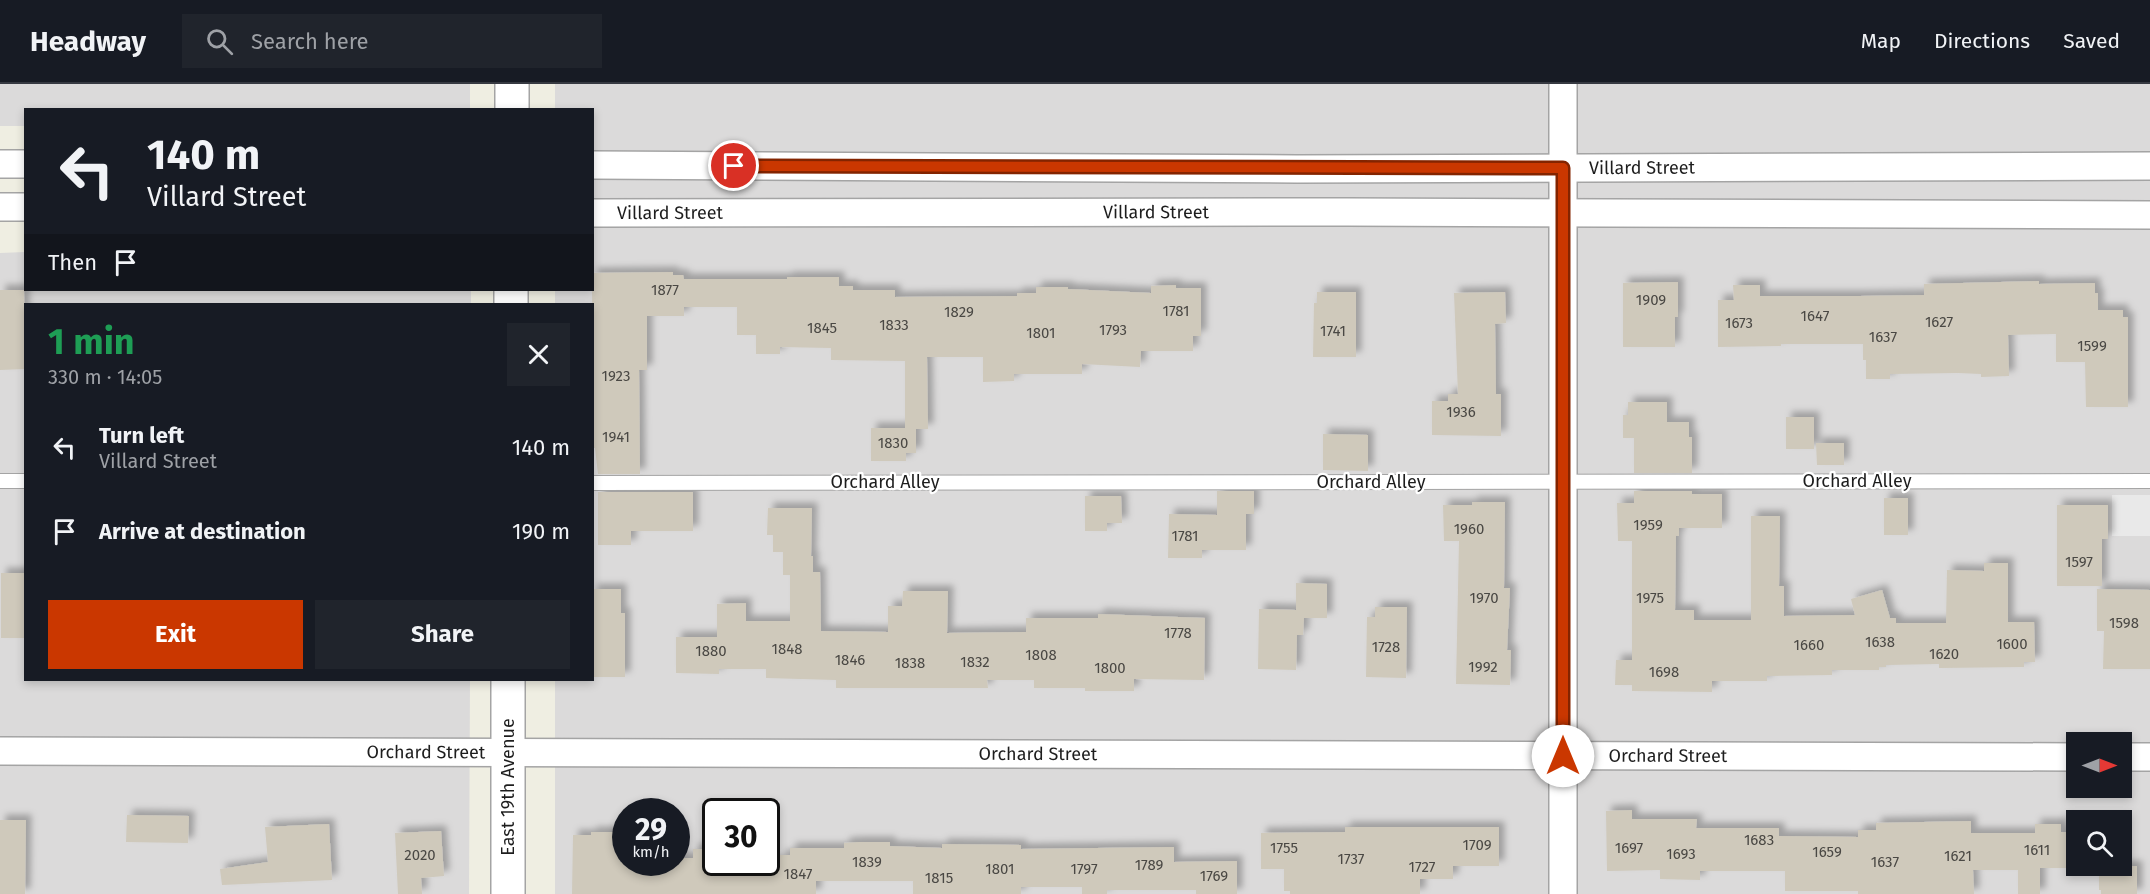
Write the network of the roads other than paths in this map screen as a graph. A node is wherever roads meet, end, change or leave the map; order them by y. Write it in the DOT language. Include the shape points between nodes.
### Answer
graph roads {
  1 [pos="512,84"];
  2 [pos="1563,84"];
  3 [pos="512,108"];
  4 [pos="0,164"];
  5 [pos="24,164"];
  6 [pos="594,165"];
  7 [pos="2150,166"];
  8 [pos="1563,168"];
  9 [pos="0,207"];
  10 [pos="24,207"];
  11 [pos="594,213"];
  12 [pos="1564,214"];
  13 [pos="2150,215"];
  14 [pos="0,481"];
  15 [pos="24,481"];
  16 [pos="1563,481"];
  17 [pos="2150,481"];
  18 [pos="594,483"];
  19 [pos="508,681"];
  20 [pos="0,751"];
  21 [pos="508,753"];
  22 [pos="1563,756"];
  23 [pos="2066,757"];
  24 [pos="2132,757"];
  25 [pos="2150,757"];
  26 [pos="508,894"];
  27 [pos="1563,894"];
  1 -- 3 [label="street"];
  2 -- 8 [label="street"];
  4 -- 5 [label="street"];
  6 -- 8 [label="street, Villard Street"];
  7 -- 8 [label="street, Villard Street"];
  8 -- 12 [label="street"];
  9 -- 10 [label="street"];
  11 -- 12 [label="street, Villard Street"];
  12 -- 13 [label="street, Villard Street"];
  12 -- 16 [label="street"];
  14 -- 15 [label="lane"];
  16 -- 17 [label="lane, Orchard Alley"];
  16 -- 18 [label="lane, Orchard Alley"];
  16 -- 22 [label="street"];
  19 -- 21 [label="street, East 19th Avenue"];
  20 -- 21 [label="street, Orchard Street"];
  21 -- 22 [label="street, Orchard Street"];
  21 -- 26 [label="street, East 19th Avenue"];
  22 -- 23 [label="street, Orchard Street"];
  22 -- 27 [label="street"];
  24 -- 25 [label="street"];
}
